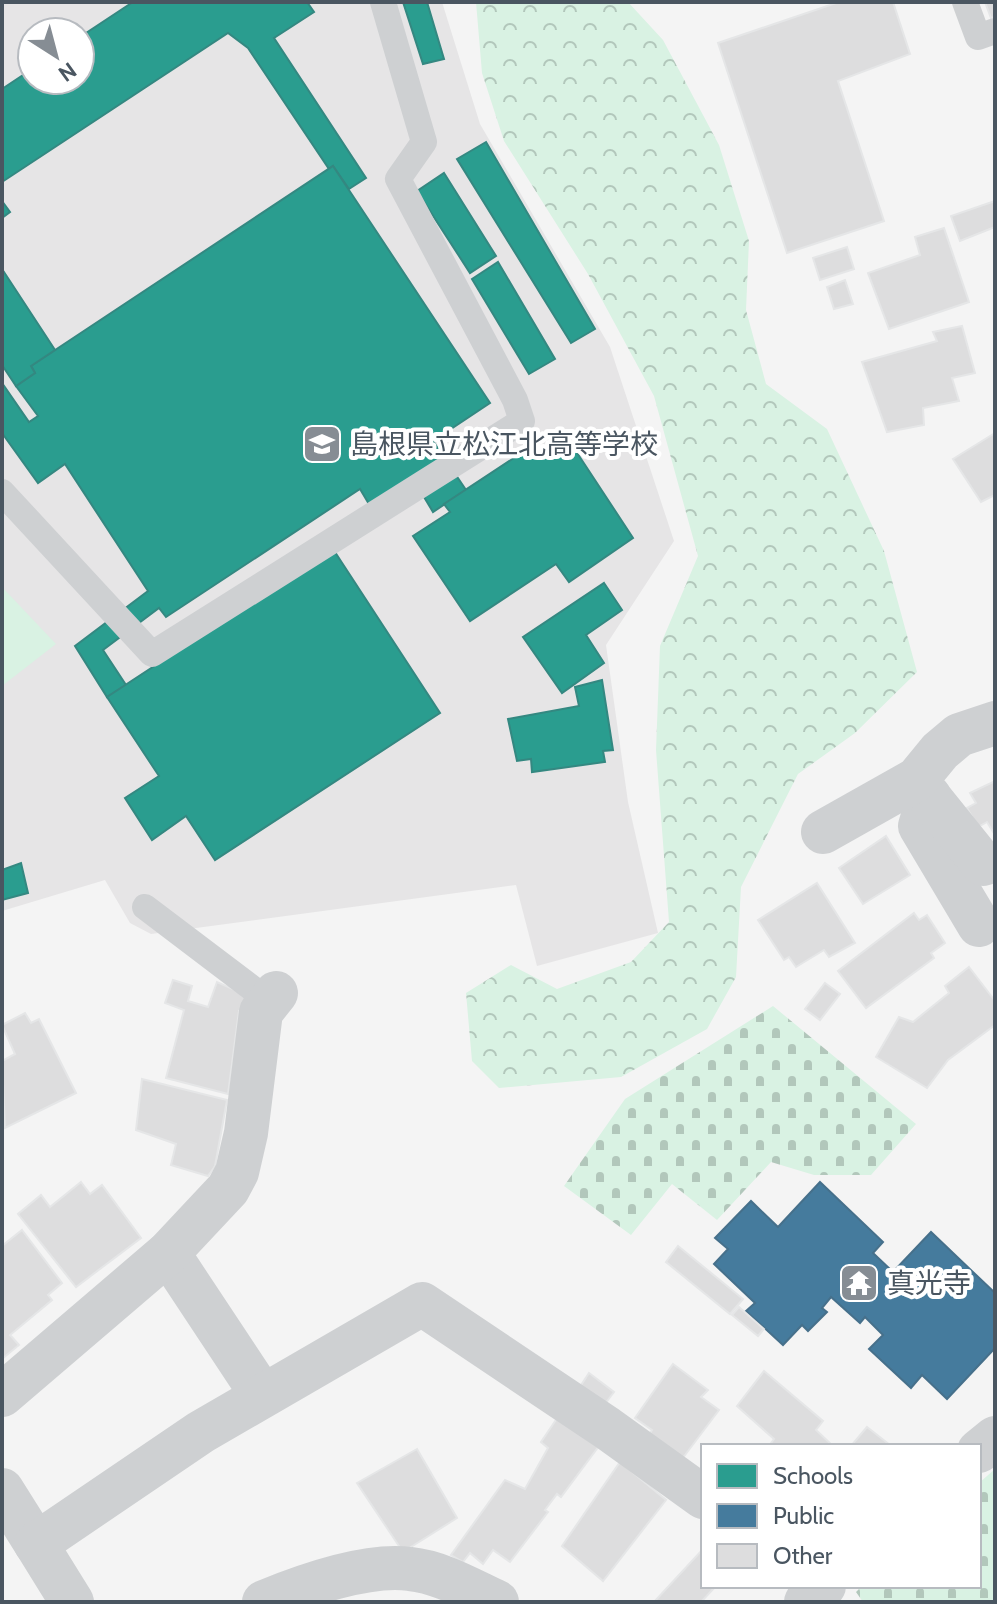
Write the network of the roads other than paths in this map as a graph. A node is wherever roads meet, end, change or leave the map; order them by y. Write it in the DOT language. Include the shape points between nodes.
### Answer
graph roads {
  1 [pos="383,2"];
  2 [pos="965,2"];
  3 [pos="995,31"];
  4 [pos="2,492"];
  5 [pos="995,723"];
  6 [pos="923,787"];
  7 [pos="823,832"];
  8 [pos="983,864"];
  9 [pos="145,907"];
  10 [pos="979,925"];
  11 [pos="272,997"];
  12 [pos="168,1253"];
  13 [pos="2,1395"];
  14 [pos="262,1395"];
  15 [pos="2,1490"];
  16 [pos="701,1496"];
  17 [pos="36,1544"];
  18 [pos="72,1602"];
  19 [pos="264,1602"];
  20 [pos="497,1602"];
  1 -- 4 [label="lane" via="424,142 398,179 522,421 152,654"];
  2 -- 3 [label="lane" via="978,37"];
  5 -- 6 [label="street" via="959,735 940,751"];
  6 -- 7 [label="street"];
  6 -- 8 [label="street"];
  6 -- 10 [label="street" via="920,826"];
  9 -- 11 [label="lane"];
  11 -- 12 [label="street" via="261,1012 237,1172 208,1213"];
  12 -- 13 [label="street"];
  12 -- 14 [label="street"];
  14 -- 16 [label="street" via="422,1304"];
  14 -- 17 [label="street"];
  15 -- 17 [label="street"];
  17 -- 18 [label="street"];
  19 -- 20 [label="street" via="358,1573 407,1568 437,1575"];
}
